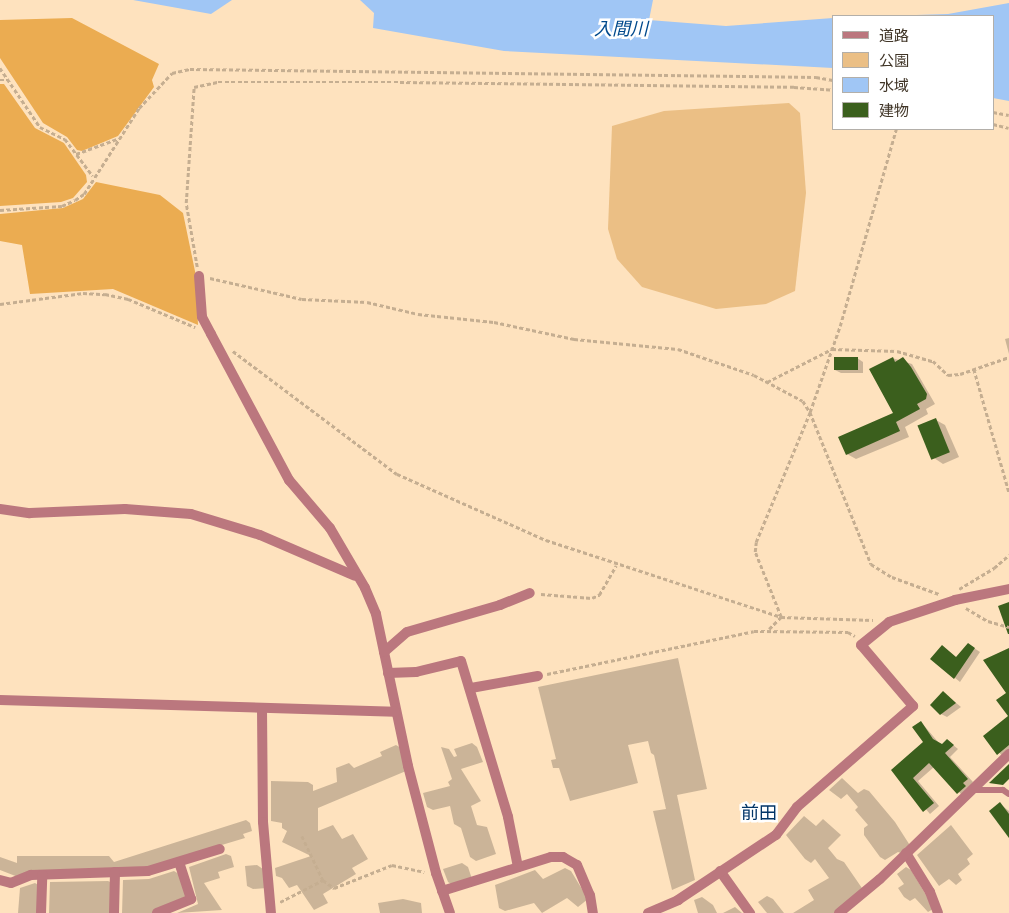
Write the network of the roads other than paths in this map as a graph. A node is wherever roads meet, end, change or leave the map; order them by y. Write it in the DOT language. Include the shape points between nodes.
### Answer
graph roads {
  1 [pos="199,276"];
  2 [pos="0,509"];
  3 [pos="355,576"];
  4 [pos="1009,589"];
  5 [pos="530,593"];
  6 [pos="384,652"];
  7 [pos="388,673"];
  8 [pos="538,676"];
  9 [pos="471,688"];
  10 [pos="0,700"];
  11 [pos="262,709"];
  12 [pos="395,712"];
  13 [pos="1009,754"];
  14 [pos="974,790"];
  15 [pos="1009,794"];
  16 [pos="220,849"];
  17 [pos="906,853"];
  18 [pos="179,862"];
  19 [pos="518,867"];
  20 [pos="720,871"];
  21 [pos="115,872"];
  22 [pos="42,876"];
  23 [pos="0,880"];
  24 [pos="442,891"];
  25 [pos="270,908"];
  26 [pos="41,913"];
  27 [pos="114,913"];
  28 [pos="157,913"];
  29 [pos="450,913"];
  30 [pos="593,913"];
  31 [pos="648,913"];
  32 [pos="750,913"];
  33 [pos="839,913"];
  34 [pos="938,913"];
  1 -- 3 [label="street" via="202,317 290,480 330,528"];
  2 -- 3 [label="street" via="30,512 125,509 191,514 260,535"];
  3 -- 6 [label="street" via="365,588 376,614"];
  4 -- 20 [label="street" via="955,600 889,622 862,644 913,706 812,794 776,835"];
  5 -- 6 [label="street" via="407,632"];
  6 -- 7 [label="street"];
  7 -- 9 [label="street" via="416,672 461,661"];
  7 -- 12 [label="street"];
  8 -- 9 [label="street"];
  9 -- 19 [label="street" via="508,817"];
  10 -- 11 [label="street"];
  11 -- 12 [label="street"];
  11 -- 25 [label="street" via="263,822"];
  12 -- 24 [label="street"];
  13 -- 14 [label="street"];
  14 -- 15 [label="lane" via="1003,790"];
  14 -- 17 [label="street"];
  16 -- 18 [label="street"];
  17 -- 33 [label="street"];
  17 -- 34 [label="street" via="930,892"];
  18 -- 21 [label="street" via="148,870"];
  18 -- 28 [label="street" via="191,899"];
  19 -- 24 [label="street"];
  19 -- 30 [label="street" via="551,857 570,860 582,876"];
  20 -- 31 [label="street" via="678,900"];
  20 -- 32 [label="street"];
  21 -- 22 [label="street"];
  21 -- 27 [label="street"];
  22 -- 23 [label="street" via="31,875 11,883"];
  22 -- 26 [label="street"];
  24 -- 29 [label="street"];
}
